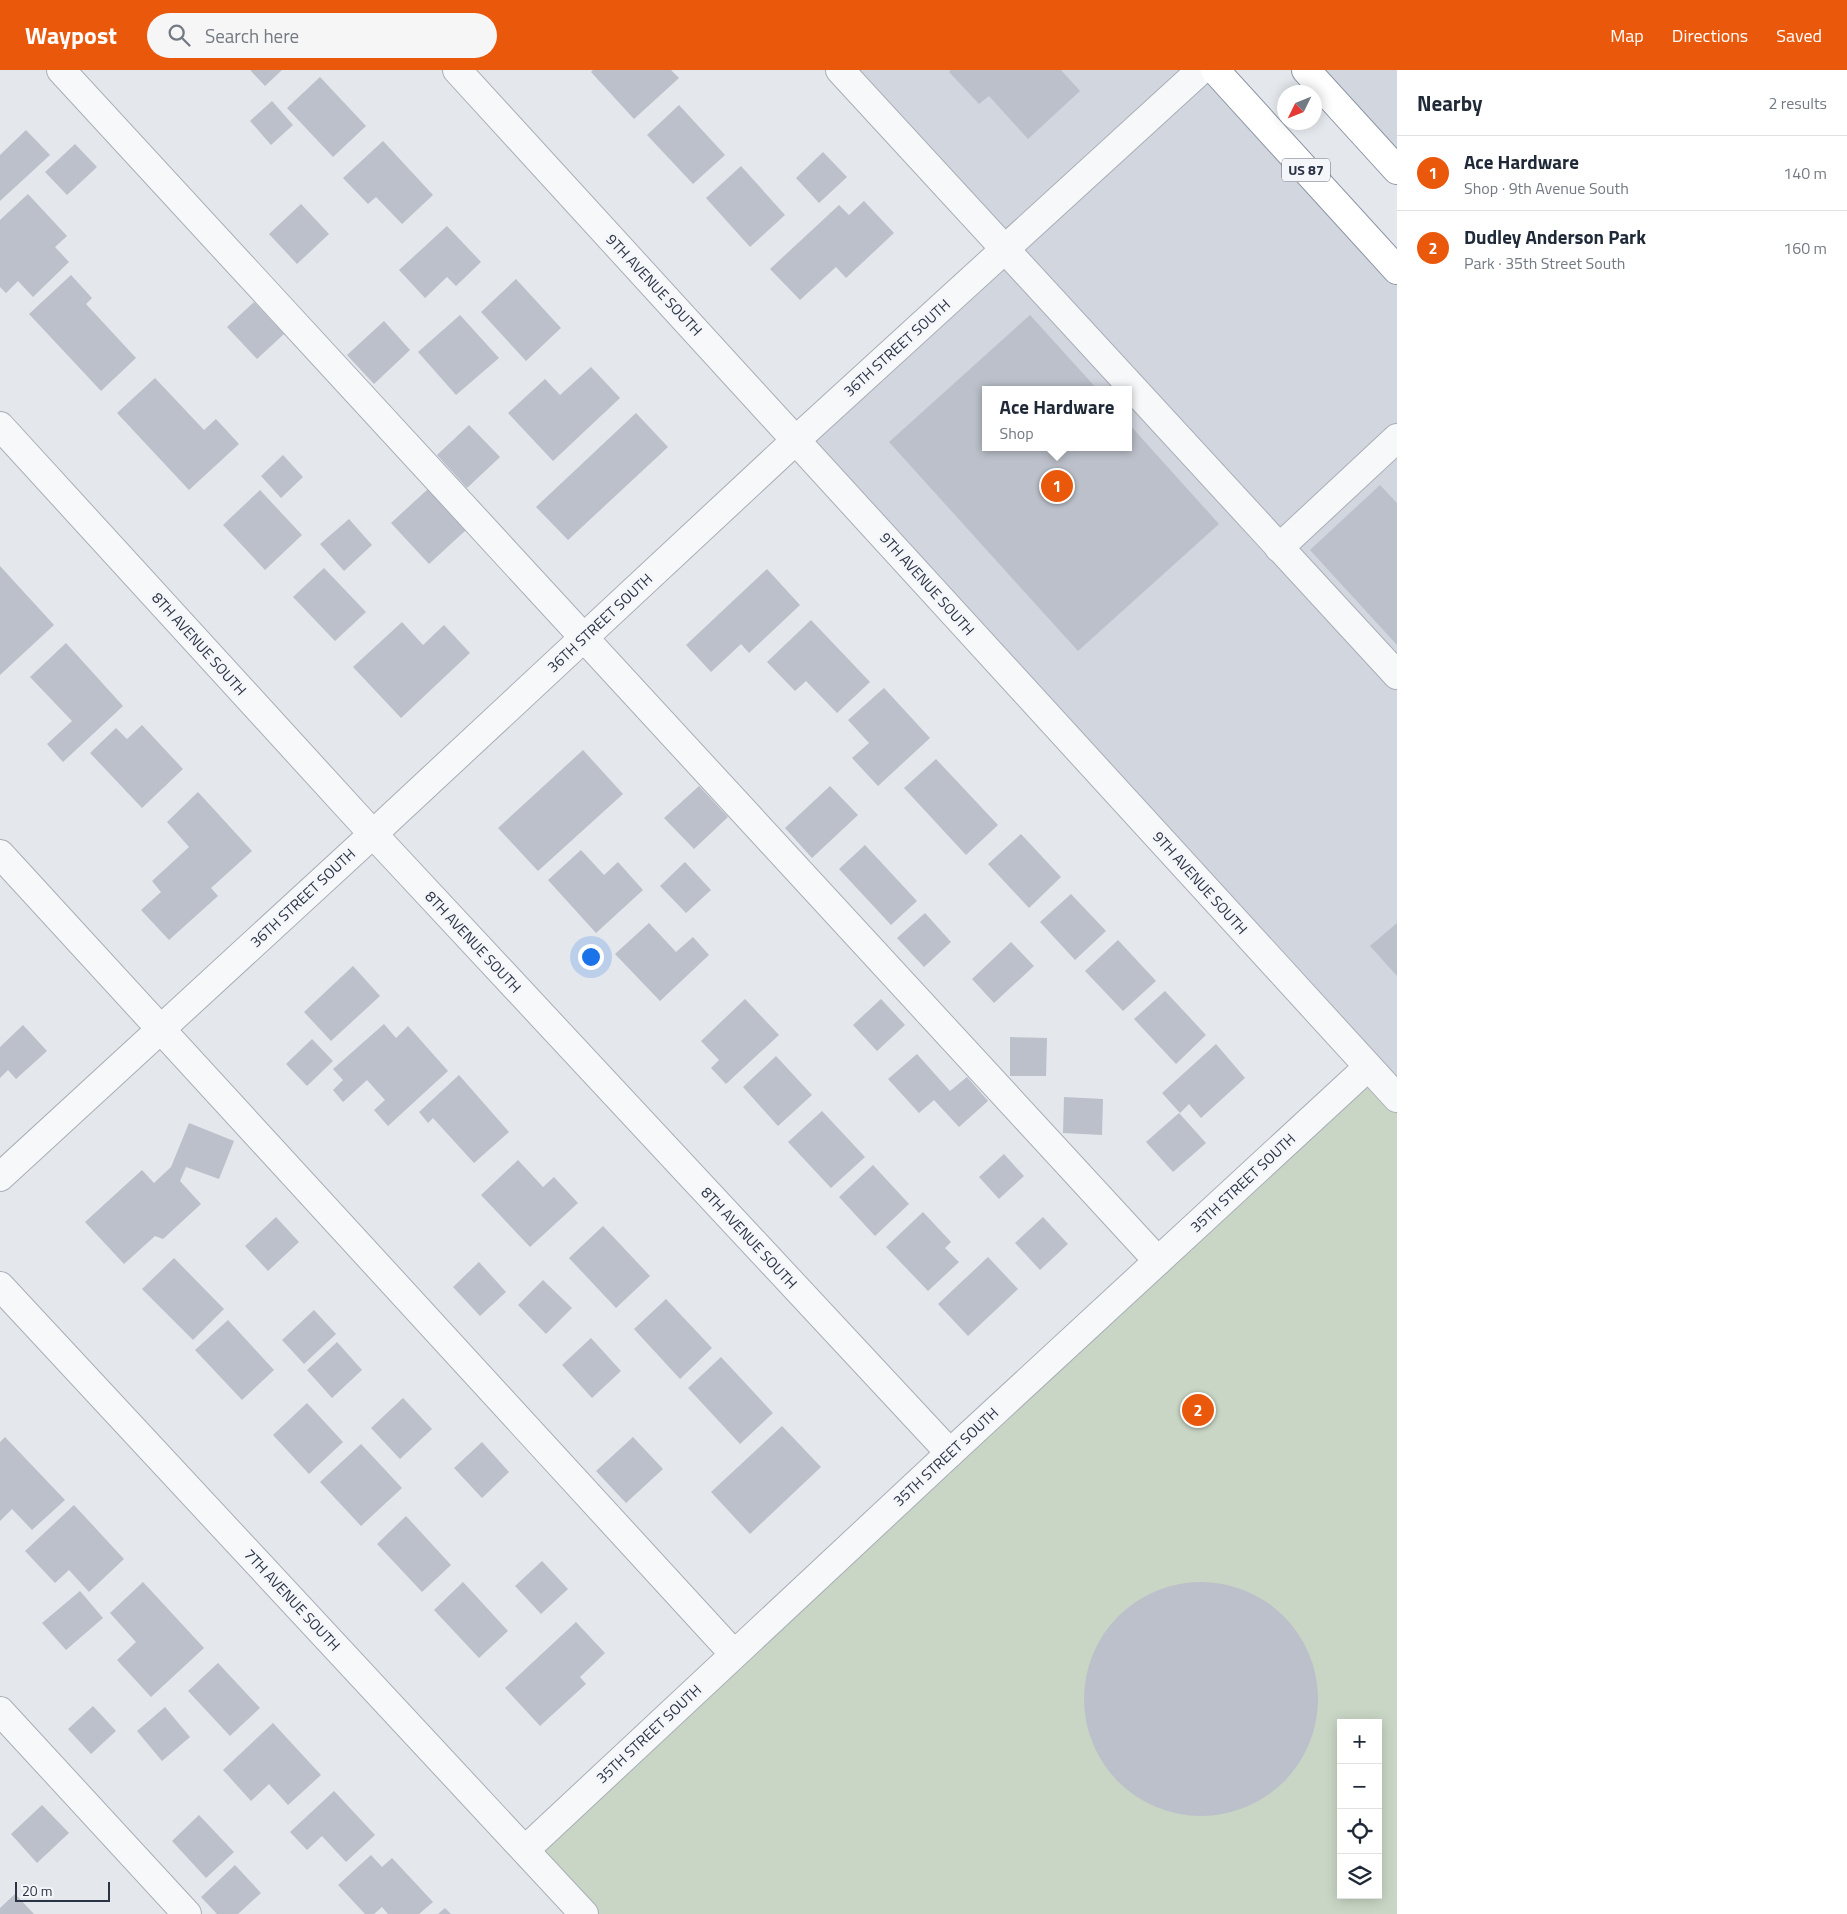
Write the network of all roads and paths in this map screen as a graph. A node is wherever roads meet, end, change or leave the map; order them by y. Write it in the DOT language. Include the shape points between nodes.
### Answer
graph roads {
  1 [pos="61,70"];
  2 [pos="457,70"];
  3 [pos="840,70"];
  4 [pos="1202,70"];
  5 [pos="1215,70"];
  6 [pos="1306,70"];
  7 [pos="1397,170"];
  8 [pos="1005,250"];
  9 [pos="1397,270"];
  10 [pos="1130,386"];
  11 [pos="1132,388"];
  12 [pos="0,426"];
  13 [pos="1397,438"];
  14 [pos="796,440"];
  15 [pos="1279,548"];
  16 [pos="584,638"];
  17 [pos="1397,675"];
  18 [pos="373,834"];
  19 [pos="0,854"];
  20 [pos="161,1029"];
  21 [pos="1368,1067"];
  22 [pos="1397,1098"];
  23 [pos="0,1177"];
  24 [pos="1158,1261"];
  25 [pos="0,1286"];
  26 [pos="950,1453"];
  27 [pos="734,1654"];
  28 [pos="0,1711"];
  29 [pos="525,1850"];
  30 [pos="187,1914"];
  31 [pos="584,1914"];
  1 -- 16 [label="street"];
  2 -- 14 [label="street, 9TH AVENUE SOUTH"];
  3 -- 8 [label="street"];
  4 -- 8 [label="street, 36TH STREET SOUTH"];
  5 -- 9 [label="highway, US 87"];
  6 -- 7 [label="highway"];
  8 -- 10 [label="street"];
  8 -- 14 [label="street, 36TH STREET SOUTH"];
  11 -- 15 [label="street"];
  12 -- 18 [label="street, 8TH AVENUE SOUTH"];
  13 -- 15 [label="street"];
  14 -- 16 [label="street, 36TH STREET SOUTH"];
  14 -- 21 [label="street, 9TH AVENUE SOUTH"];
  15 -- 17 [label="street"];
  16 -- 18 [label="street, 36TH STREET SOUTH"];
  16 -- 24 [label="street"];
  18 -- 20 [label="street, 36TH STREET SOUTH"];
  18 -- 26 [label="street, 8TH AVENUE SOUTH"];
  19 -- 20 [label="street"];
  20 -- 23 [label="street, 36TH STREET SOUTH"];
  20 -- 27 [label="street"];
  21 -- 22 [label="street, 9TH AVENUE SOUTH"];
  21 -- 24 [label="street, 35TH STREET SOUTH"];
  24 -- 26 [label="street, 35TH STREET SOUTH"];
  25 -- 29 [label="street, 7TH AVENUE SOUTH"];
  26 -- 27 [label="street, 35TH STREET SOUTH"];
  27 -- 29 [label="street, 35TH STREET SOUTH"];
  28 -- 30 [label="street"];
  29 -- 31 [label="street, 7TH AVENUE SOUTH"];
}
